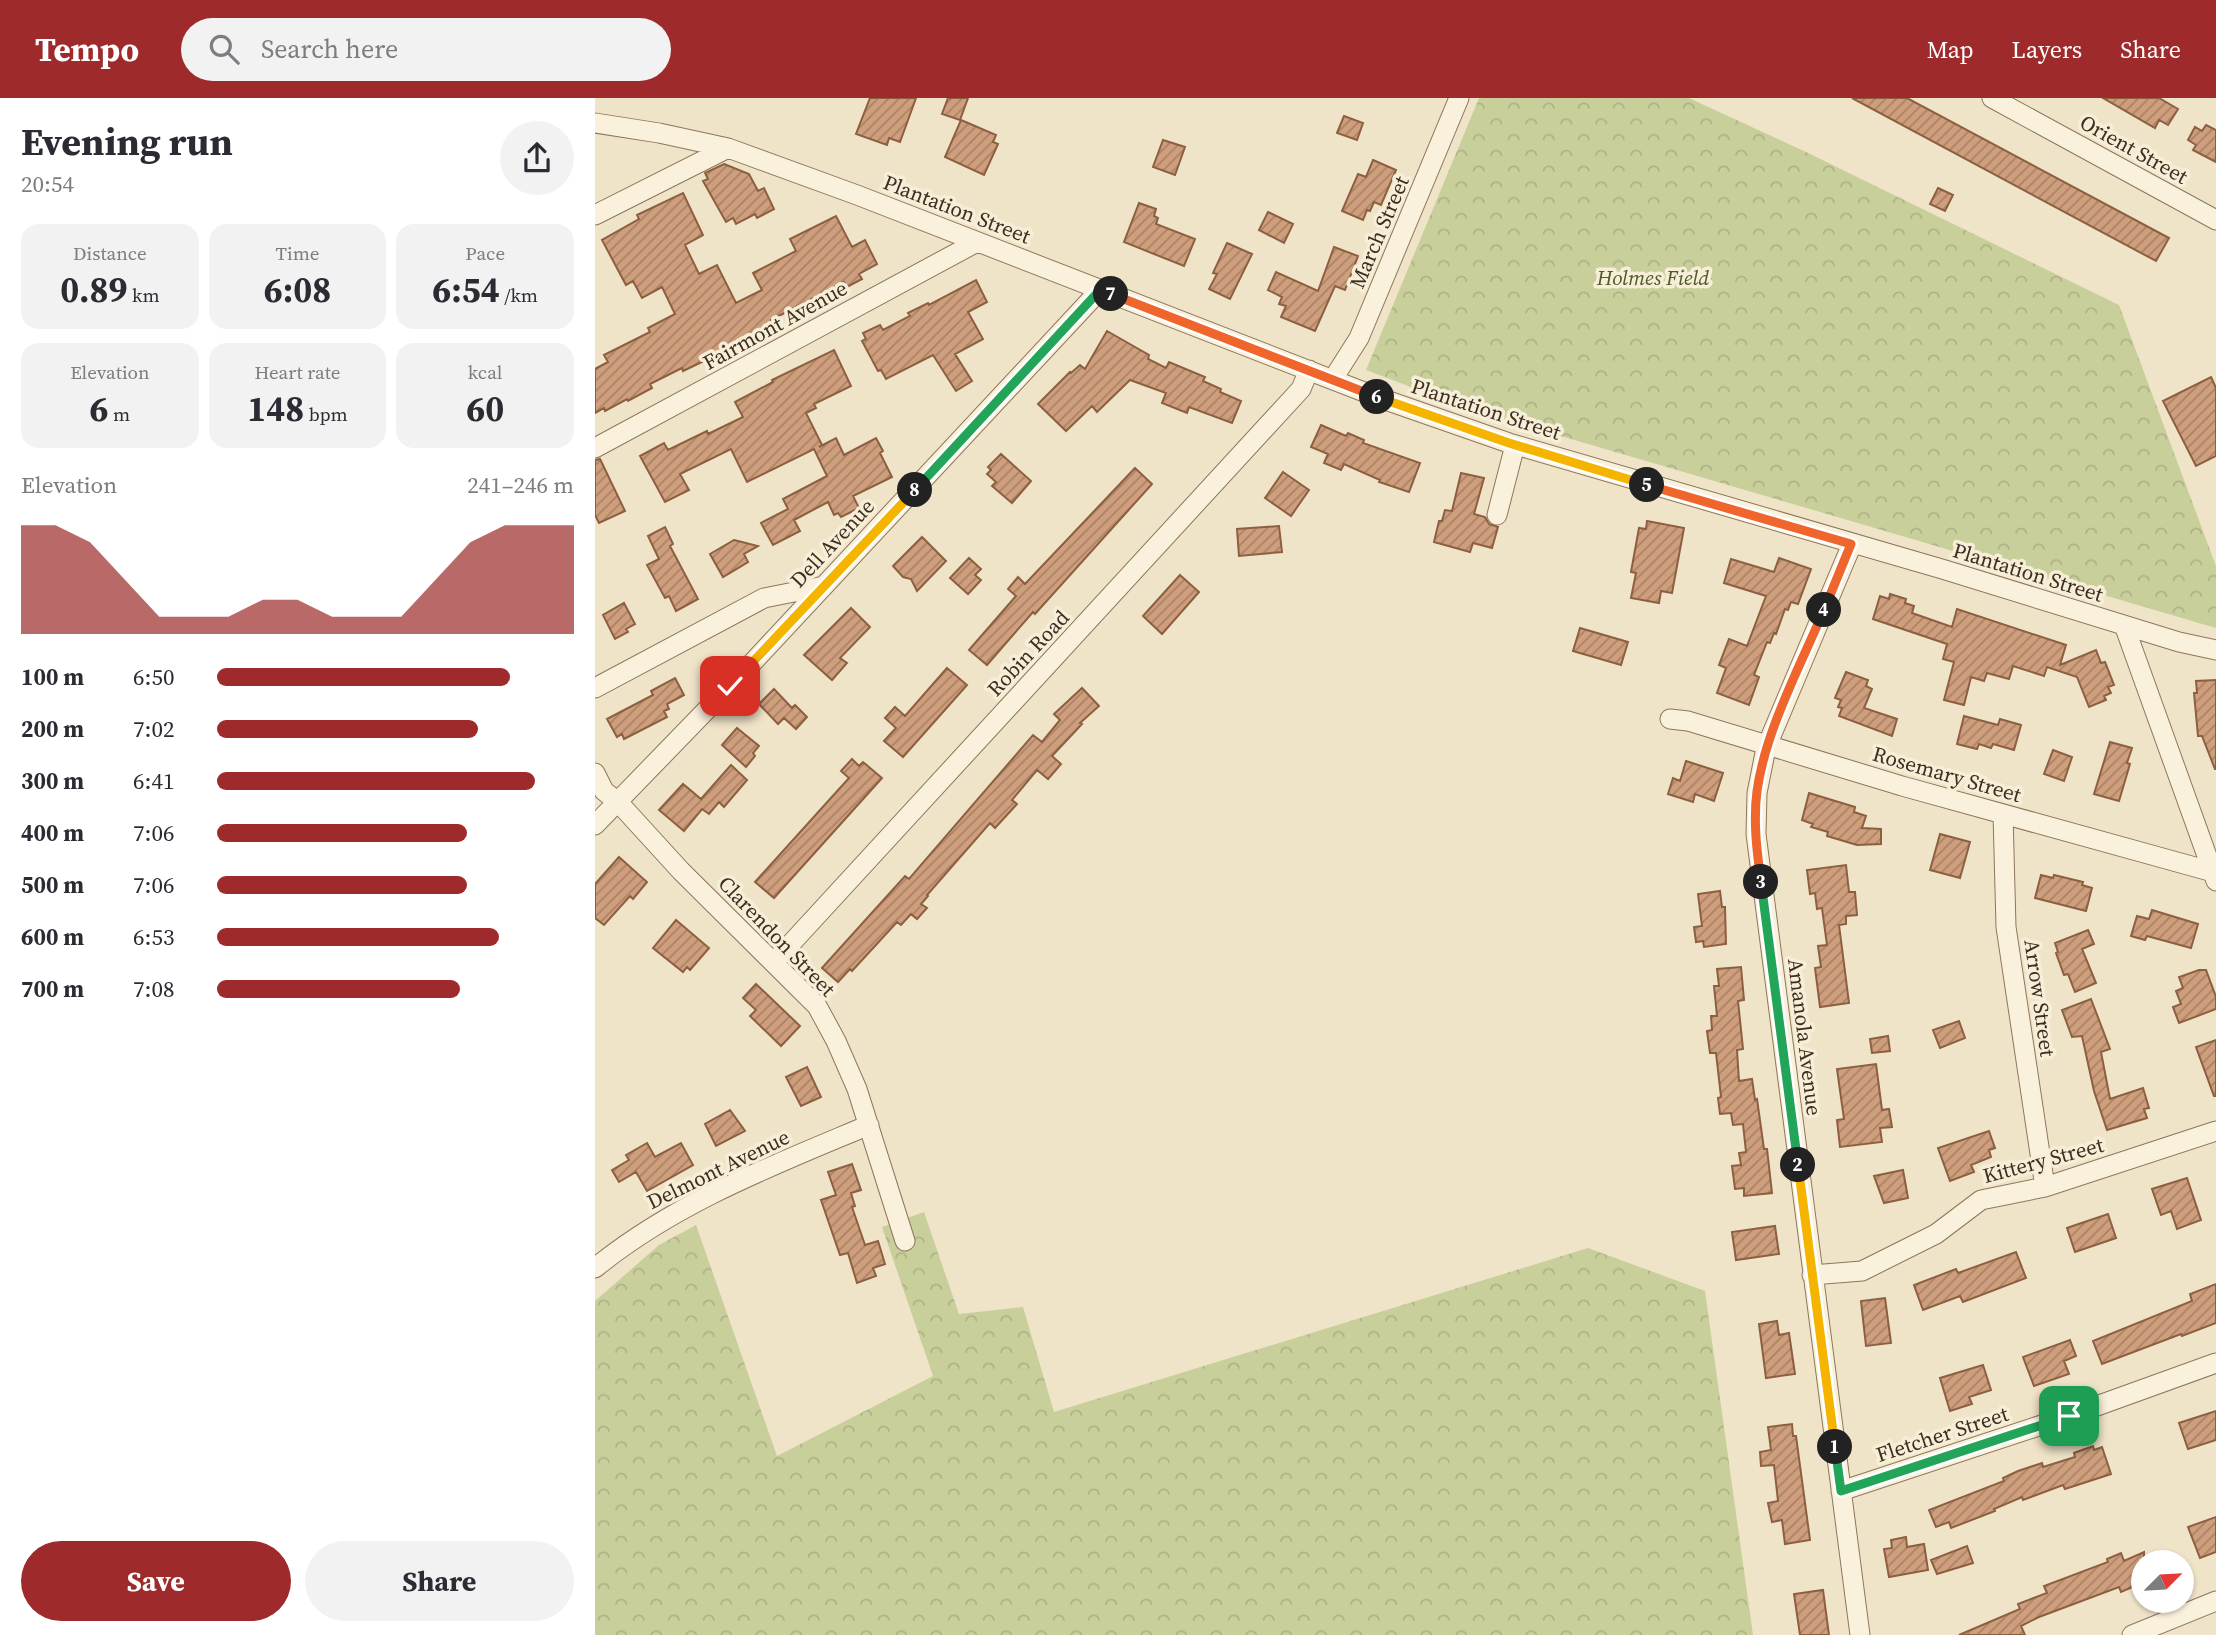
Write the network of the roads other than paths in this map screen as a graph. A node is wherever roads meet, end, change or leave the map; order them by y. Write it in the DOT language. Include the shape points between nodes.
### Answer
graph roads {
  1 [pos="1459,98"];
  2 [pos="1992,98"];
  3 [pos="595,123"];
  4 [pos="727,148"];
  5 [pos="595,215"];
  6 [pos="2216,220"];
  7 [pos="977,242"];
  8 [pos="1100,290"];
  9 [pos="1308,370"];
  10 [pos="1333,379"];
  11 [pos="1515,444"];
  12 [pos="595,448"];
  13 [pos="1497,515"];
  14 [pos="1851,544"];
  15 [pos="824,586"];
  16 [pos="2125,625"];
  17 [pos="2216,650"];
  18 [pos="595,688"];
  19 [pos="1670,719"];
  20 [pos="1767,745"];
  21 [pos="595,773"];
  22 [pos="618,802"];
  23 [pos="2003,814"];
  24 [pos="595,825"];
  25 [pos="2214,877"];
  26 [pos="774,962"];
  27 [pos="869,1125"];
  28 [pos="2216,1131"];
  29 [pos="2045,1187"];
  30 [pos="905,1241"];
  31 [pos="595,1268"];
  32 [pos="1812,1275"];
  33 [pos="2216,1363"];
  34 [pos="1841,1491"];
  35 [pos="2216,1601"];
  36 [pos="1860,1635"];
  37 [pos="2132,1635"];
  1 -- 10 [label="street, March Street" via="1359,338"];
  2 -- 6 [label="street, Orient Street"];
  3 -- 4 [label="street, Plantation Street"];
  4 -- 5 [label="street"];
  4 -- 7 [label="street, Plantation Street"];
  7 -- 8 [label="street, Plantation Street"];
  7 -- 12 [label="street, Fairmont Avenue"];
  8 -- 9 [label="street, Plantation Street"];
  8 -- 15 [label="street, Dell Avenue"];
  9 -- 10 [label="street, Plantation Street"];
  9 -- 26 [label="street, Robin Road" via="1301,389"];
  10 -- 11 [label="street, Plantation Street"];
  11 -- 13 [label="street"];
  11 -- 14 [label="street, Plantation Street"];
  14 -- 16 [label="street, Plantation Street"];
  14 -- 20 [label="street, Amanola Avenue"];
  15 -- 18 [label="street" via="764,598"];
  15 -- 22 [label="street, Dell Avenue"];
  16 -- 17 [label="street, Plantation Street"];
  16 -- 25 [label="street"];
  19 -- 20 [label="street, Rosemary Street"];
  20 -- 23 [label="street, Rosemary Street"];
  20 -- 32 [label="street, Amanola Avenue" via="1757,793 1757,847"];
  21 -- 22 [label="street, Clarendon Street" via="604,791"];
  22 -- 24 [label="street, Dell Avenue"];
  22 -- 26 [label="street, Clarendon Street"];
  23 -- 25 [label="street, Rosemary Street"];
  23 -- 29 [label="street, Arrow Street" via="2006,927"];
  26 -- 27 [label="street, Clarendon Street" via="828,1023"];
  27 -- 30 [label="street, Clarendon Street"];
  27 -- 31 [label="street, Delmont Avenue" via="671,1215"];
  28 -- 29 [label="street, Kittery Street"];
  29 -- 32 [label="street, Kittery Street" via="1982,1200 1935,1234 1862,1270"];
  32 -- 34 [label="street, Amanola Avenue"];
  33 -- 34 [label="street, Fletcher Street"];
  34 -- 36 [label="street, Amanola Avenue"];
  35 -- 37 [label="street"];
}
